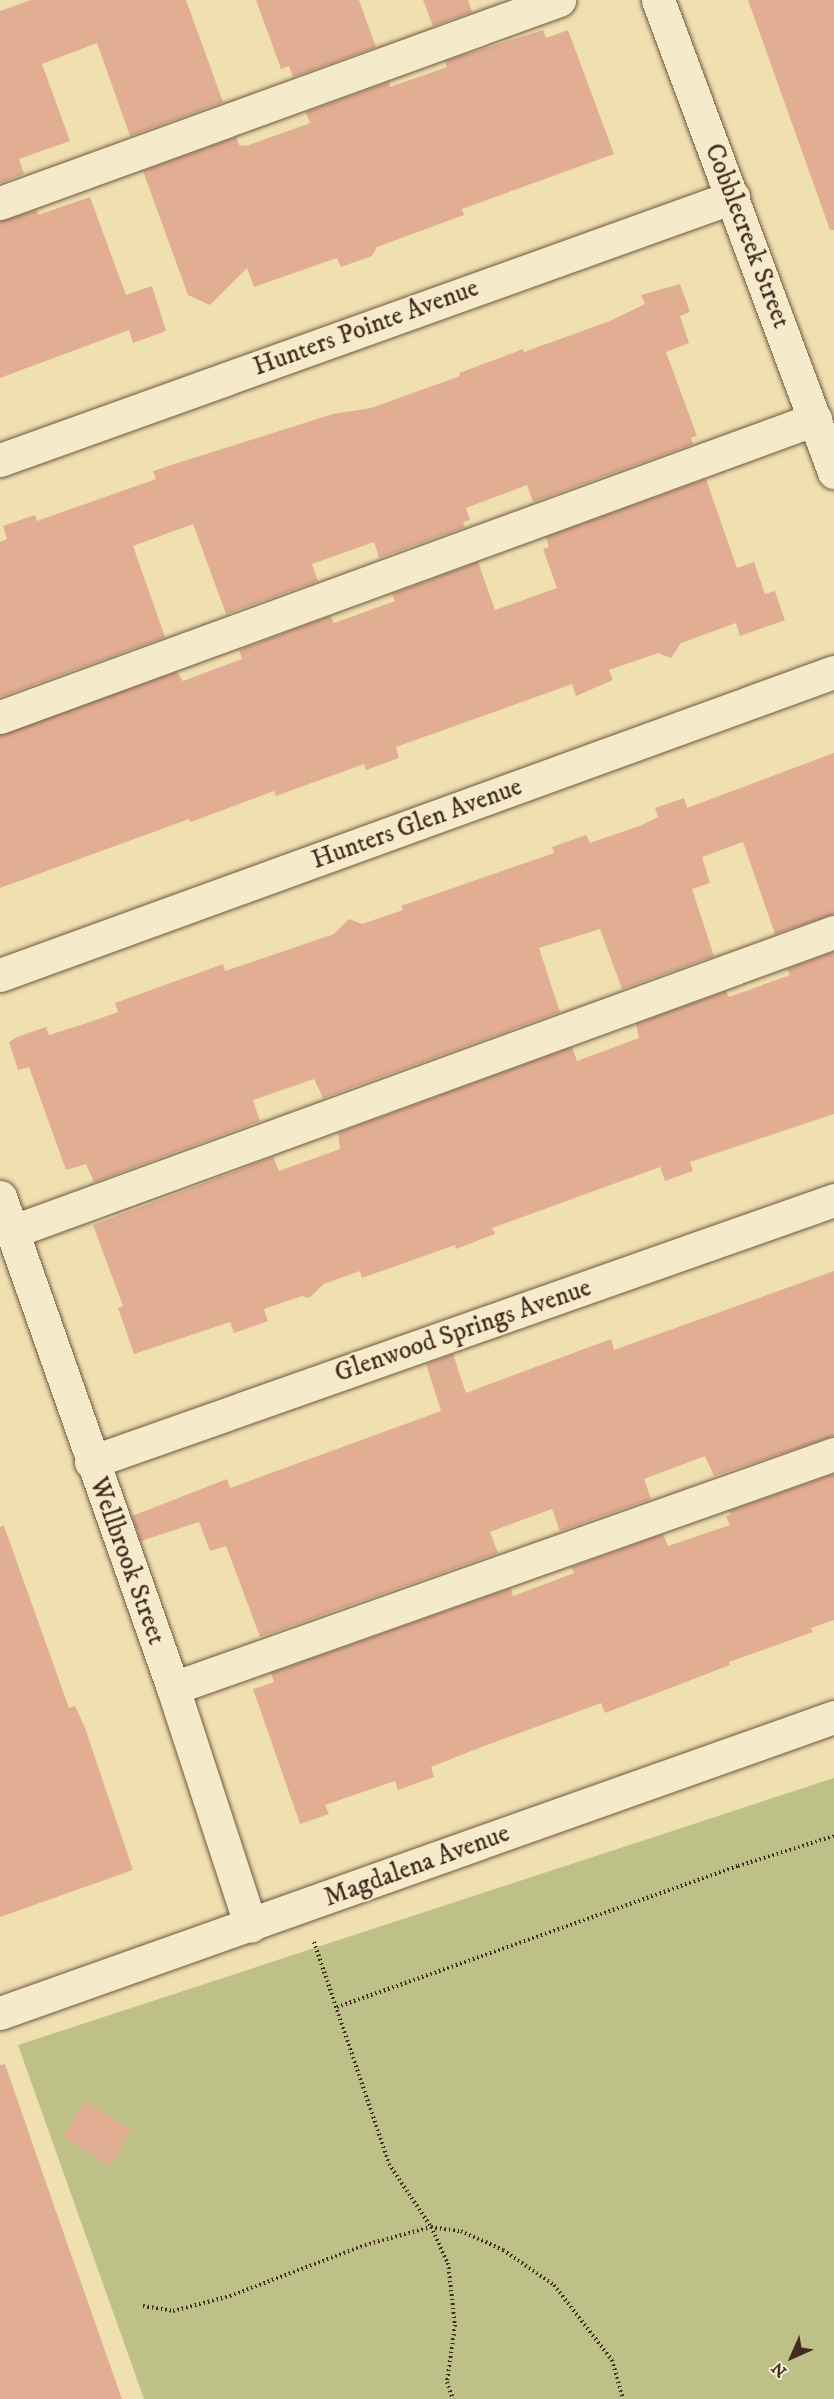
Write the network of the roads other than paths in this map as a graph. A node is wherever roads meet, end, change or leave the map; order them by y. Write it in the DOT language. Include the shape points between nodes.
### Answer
graph roads {
  1 [pos="559,0"];
  2 [pos="658,0"];
  3 [pos="733,197"];
  4 [pos="0,202"];
  5 [pos="815,419"];
  6 [pos="0,460"];
  7 [pos="834,472"];
  8 [pos="834,672"];
  9 [pos="0,717"];
  10 [pos="834,932"];
  11 [pos="0,975"];
  12 [pos="0,1197"];
  13 [pos="834,1200"];
  14 [pos="11,1232"];
  15 [pos="834,1454"];
  16 [pos="91,1462"];
  17 [pos="173,1688"];
  18 [pos="834,1717"];
  19 [pos="251,1926"];
  20 [pos="0,2013"];
  1 -- 4 [label="street"];
  2 -- 3 [label="street, Cobblecreek Street"];
  3 -- 5 [label="street, Cobblecreek Street"];
  3 -- 6 [label="street, Hunters Pointe Avenue"];
  5 -- 7 [label="street, Cobblecreek Street"];
  5 -- 9 [label="street"];
  8 -- 11 [label="street, Hunters Glen Avenue"];
  10 -- 14 [label="street"];
  12 -- 14 [label="street, Wellbrook Street"];
  13 -- 16 [label="street, Glenwood Springs Avenue"];
  14 -- 16 [label="street, Wellbrook Street"];
  15 -- 17 [label="street"];
  16 -- 17 [label="street, Wellbrook Street"];
  17 -- 19 [label="street, Wellbrook Street"];
  18 -- 19 [label="street, Magdalena Avenue"];
  19 -- 20 [label="street, Magdalena Avenue"];
}
